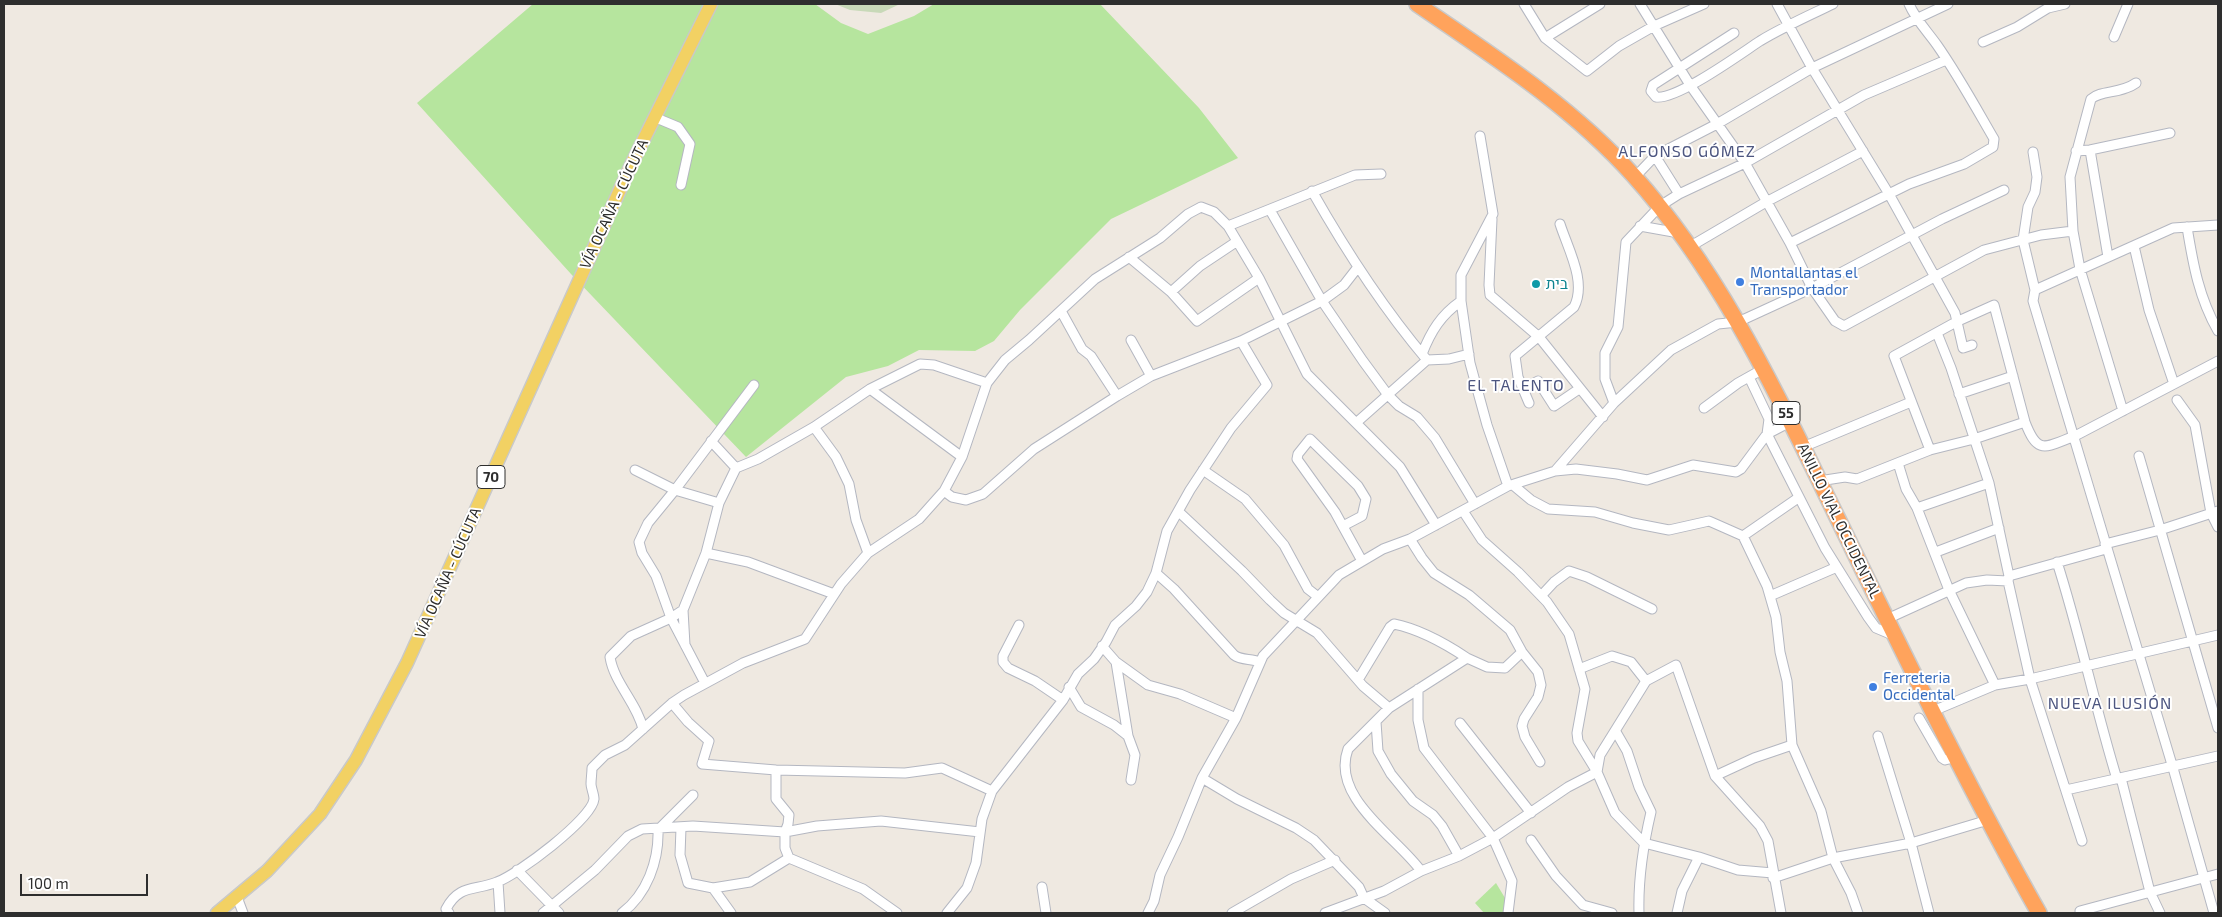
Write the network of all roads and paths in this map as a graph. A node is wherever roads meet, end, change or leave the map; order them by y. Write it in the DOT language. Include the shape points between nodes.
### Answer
graph roads {
  1 [pos="711,4"];
  2 [pos="1418,4"];
  3 [pos="1524,4"];
  4 [pos="1600,4"];
  5 [pos="1640,4"];
  6 [pos="1704,4"];
  7 [pos="1777,4"];
  8 [pos="1833,4"];
  9 [pos="1909,4"];
  10 [pos="1948,4"];
  11 [pos="2065,4"];
  12 [pos="2128,4"];
  13 [pos="2048,6"];
  14 [pos="1916,18"];
  15 [pos="1789,25"];
  16 [pos="1654,26"];
  17 [pos="1734,33"];
  18 [pos="2114,37"];
  19 [pos="1545,38"];
  20 [pos="1983,42"];
  21 [pos="1946,60"];
  22 [pos="1680,68"];
  23 [pos="1812,68"];
  24 [pos="2136,83"];
  25 [pos="1690,85"];
  26 [pos="1840,110"];
  27 [pos="654,117"];
  28 [pos="1717,124"];
  29 [pos="2170,133"];
  30 [pos="1480,136"];
  31 [pos="2090,150"];
  32 [pos="2076,151"];
  33 [pos="1863,152"];
  34 [pos="2033,152"];
  35 [pos="1655,156"];
  36 [pos="1746,163"];
  37 [pos="1381,174"];
  38 [pos="1635,177"];
  39 [pos="680,185"];
  40 [pos="2004,190"];
  41 [pos="1312,191"];
  42 [pos="1678,194"];
  43 [pos="1889,194"];
  44 [pos="1766,202"];
  45 [pos="1660,206"];
  46 [pos="1270,210"];
  47 [pos="1493,214"];
  48 [pos="1560,224"];
  49 [pos="2218,225"];
  50 [pos="1228,226"];
  51 [pos="1640,226"];
  52 [pos="2187,227"];
  53 [pos="2073,231"];
  54 [pos="1682,234"];
  55 [pos="1912,236"];
  56 [pos="2023,240"];
  57 [pos="1236,242"];
  58 [pos="1790,243"];
  59 [pos="1691,246"];
  60 [pos="2134,246"];
  61 [pos="1129,257"];
  62 [pos="2108,258"];
  63 [pos="1358,267"];
  64 [pos="2080,269"];
  65 [pos="1934,276"];
  66 [pos="1259,278"];
  67 [pos="1812,288"];
  68 [pos="2035,290"];
  69 [pos="1170,292"];
  70 [pos="1322,301"];
  71 [pos="1461,301"];
  72 [pos="1061,311"];
  73 [pos="1282,322"];
  74 [pos="1738,322"];
  75 [pos="1956,322"];
  76 [pos="2218,331"];
  77 [pos="1937,334"];
  78 [pos="1539,337"];
  79 [pos="1130,340"];
  80 [pos="1241,341"];
  81 [pos="1972,345"];
  82 [pos="1469,354"];
  83 [pos="1425,357"];
  84 [pos="2218,361"];
  85 [pos="1763,369"];
  86 [pos="1151,376"];
  87 [pos="2013,376"];
  88 [pos="1749,377"];
  89 [pos="987,382"];
  90 [pos="754,384"];
  91 [pos="2174,384"];
  92 [pos="1579,388"];
  93 [pos="870,389"];
  94 [pos="1523,389"];
  95 [pos="1959,394"];
  96 [pos="1388,395"];
  97 [pos="1117,396"];
  98 [pos="2177,400"];
  99 [pos="1912,402"];
  100 [pos="1614,403"];
  101 [pos="1529,404"];
  102 [pos="1704,408"];
  103 [pos="2123,411"];
  104 [pos="1603,417"];
  105 [pos="1790,422"];
  106 [pos="2025,422"];
  107 [pos="1356,423"];
  108 [pos="814,427"];
  109 [pos="1767,434"];
  110 [pos="2075,436"];
  111 [pos="1974,439"];
  112 [pos="711,441"];
  113 [pos="1803,448"];
  114 [pos="1930,450"];
  115 [pos="2139,456"];
  116 [pos="962,457"];
  117 [pos="1898,463"];
  118 [pos="736,468"];
  119 [pos="635,470"];
  120 [pos="1203,470"];
  121 [pos="1555,471"];
  122 [pos="1819,480"];
  123 [pos="1990,484"];
  124 [pos="1511,486"];
  125 [pos="675,490"];
  126 [pos="944,491"];
  127 [pos="1798,498"];
  128 [pos="719,503"];
  129 [pos="1475,504"];
  130 [pos="1918,508"];
  131 [pos="1463,511"];
  132 [pos="1179,512"];
  133 [pos="2215,512"];
  134 [pos="1436,525"];
  135 [pos="1343,526"];
  136 [pos="2218,527"];
  137 [pos="1999,528"];
  138 [pos="2160,530"];
  139 [pos="1743,536"];
  140 [pos="1410,539"];
  141 [pos="2105,547"];
  142 [pos="1936,552"];
  143 [pos="706,553"];
  144 [pos="868,553"];
  145 [pos="1362,561"];
  146 [pos="2057,562"];
  147 [pos="1837,567"];
  148 [pos="1156,572"];
  149 [pos="2009,578"];
  150 [pos="1948,590"];
  151 [pos="834,594"];
  152 [pos="1318,596"];
  153 [pos="1541,596"];
  154 [pos="1770,596"];
  155 [pos="1652,609"];
  156 [pos="683,610"];
  157 [pos="671,618"];
  158 [pos="1887,619"];
  159 [pos="1296,620"];
  160 [pos="1019,625"];
  161 [pos="2218,635"];
  162 [pos="1895,636"];
  163 [pos="2194,641"];
  164 [pos="686,645"];
  165 [pos="1102,646"];
  166 [pos="1522,652"];
  167 [pos="2139,654"];
  168 [pos="1467,658"];
  169 [pos="1116,662"];
  170 [pos="1260,662"];
  171 [pos="2085,666"];
  172 [pos="1579,669"];
  173 [pos="2030,679"];
  174 [pos="1358,680"];
  175 [pos="1646,681"];
  176 [pos="705,683"];
  177 [pos="1995,685"];
  178 [pos="1069,687"];
  179 [pos="1418,689"];
  180 [pos="1063,700"];
  181 [pos="672,703"];
  182 [pos="1389,708"];
  183 [pos="1933,711"];
  184 [pos="1236,718"];
  185 [pos="1919,718"];
  186 [pos="1376,722"];
  187 [pos="1460,723"];
  188 [pos="2218,728"];
  189 [pos="643,729"];
  190 [pos="1616,732"];
  191 [pos="1128,736"];
  192 [pos="1878,736"];
  193 [pos="1792,745"];
  194 [pos="2218,756"];
  195 [pos="1957,757"];
  196 [pos="1540,762"];
  197 [pos="2173,768"];
  198 [pos="776,770"];
  199 [pos="1597,772"];
  200 [pos="1715,776"];
  201 [pos="1202,778"];
  202 [pos="2119,778"];
  203 [pos="1131,780"];
  204 [pos="2066,790"];
  205 [pos="992,791"];
  206 [pos="693,795"];
  207 [pos="1531,813"];
  208 [pos="1988,820"];
  209 [pos="682,828"];
  210 [pos="658,830"];
  211 [pos="785,832"];
  212 [pos="980,832"];
  213 [pos="1493,838"];
  214 [pos="1531,840"];
  215 [pos="2082,841"];
  216 [pos="1644,843"];
  217 [pos="1911,843"];
  218 [pos="1459,856"];
  219 [pos="1699,857"];
  220 [pos="789,858"];
  221 [pos="1833,858"];
  222 [pos="1335,860"];
  223 [pos="517,870"];
  224 [pos="1421,871"];
  225 [pos="2218,874"];
  226 [pos="1773,876"];
  227 [pos="2204,877"];
  228 [pos="498,882"];
  229 [pos="713,888"];
  230 [pos="1042,888"];
  231 [pos="2150,892"];
  232 [pos="237,897"];
  233 [pos="1364,898"];
  234 [pos="552,905"];
  235 [pos="2080,911"];
  236 [pos="217,913"];
  237 [pos="243,913"];
  238 [pos="450,913"];
  239 [pos="500,913"];
  240 [pos="543,913"];
  241 [pos="559,913"];
  242 [pos="622,913"];
  243 [pos="730,913"];
  244 [pos="897,913"];
  245 [pos="947,913"];
  246 [pos="1046,913"];
  247 [pos="1148,913"];
  248 [pos="1232,913"];
  249 [pos="1325,913"];
  250 [pos="1385,913"];
  251 [pos="1508,913"];
  252 [pos="1612,913"];
  253 [pos="1639,913"];
  254 [pos="1677,913"];
  255 [pos="1781,913"];
  256 [pos="1858,913"];
  257 [pos="1929,913"];
  258 [pos="2038,913"];
  259 [pos="2160,913"];
  260 [pos="2214,913"];
  1 -- 27 [label="main road, VÍA OCAÑA - CÚCUTA / 70"];
  2 -- 38 [label="highway, ANILLO VIAL OCCIDENTAL / 55" via="1541,89 1609,149"];
  3 -- 19 [label="street"];
  4 -- 19 [label="street"];
  5 -- 16 [label="street"];
  6 -- 16 [label="street"];
  7 -- 15 [label="street"];
  8 -- 15 [label="street"];
  9 -- 14 [label="street"];
  10 -- 14 [label="street"];
  11 -- 13 [label="street"];
  12 -- 18 [label="street"];
  13 -- 20 [label="street" via="2017,27"];
  14 -- 21 [label="street"];
  14 -- 23 [label="street"];
  15 -- 23 [label="street"];
  15 -- 25 [label="street"];
  16 -- 19 [label="street" via="1619,46 1586,72"];
  16 -- 22 [label="street"];
  17 -- 22 [label="street"];
  21 -- 26 [label="street" via="1864,95"];
  21 -- 43 [label="street" via="1994,139 1993,147 1964,164"];
  22 -- 25 [label="street"];
  22 -- 25 [label="street" via="1653,85 1651,91 1662,98"];
  23 -- 26 [label="street"];
  23 -- 28 [label="street"];
  24 -- 32 [label="street" via="2122,91 2096,94 2091,98"];
  25 -- 28 [label="street"];
  26 -- 33 [label="street"];
  26 -- 36 [label="street"];
  27 -- 39 [label="street" via="678,127 690,144"];
  27 -- 232 [label="main road, VÍA OCAÑA - CÚCUTA / 70" via="407,663 356,760 320,814 267,871"];
  28 -- 35 [label="street"];
  28 -- 36 [label="street"];
  29 -- 31 [label="street"];
  30 -- 47 [label="street"];
  31 -- 32 [label="street"];
  31 -- 62 [label="street"];
  32 -- 53 [label="street" via="2070,177"];
  33 -- 43 [label="street"];
  33 -- 44 [label="street"];
  34 -- 56 [label="street" via="2037,177"];
  35 -- 38 [label="street"];
  35 -- 42 [label="street"];
  36 -- 42 [label="street"];
  36 -- 44 [label="street"];
  37 -- 41 [label="street" via="1354,175"];
  38 -- 45 [label="highway, ANILLO VIAL OCCIDENTAL / 55"];
  40 -- 55 [label="street"];
  41 -- 46 [label="street"];
  41 -- 63 [label="street"];
  42 -- 45 [label="street"];
  43 -- 55 [label="street"];
  43 -- 58 [label="street"];
  44 -- 58 [label="street"];
  44 -- 59 [label="street"];
  45 -- 51 [label="street"];
  45 -- 54 [label="highway, ANILLO VIAL OCCIDENTAL / 55"];
  46 -- 50 [label="street"];
  46 -- 70 [label="street"];
  47 -- 71 [label="street" via="1461,275"];
  47 -- 78 [label="street" via="1490,294"];
  48 -- 78 [label="street" via="1580,282 1579,297 1574,307"];
  49 -- 52 [label="street"];
  50 -- 57 [label="street"];
  50 -- 61 [label="street" via="1214,212 1201,207"];
  51 -- 54 [label="street"];
  51 -- 100 [label="street" via="1626,242 1618,327 1605,353 1604,379"];
  52 -- 60 [label="street" via="2173,228"];
  52 -- 76 [label="street" via="2200,292"];
  53 -- 56 [label="street"];
  53 -- 64 [label="street"];
  54 -- 59 [label="highway, ANILLO VIAL OCCIDENTAL / 55"];
  55 -- 65 [label="street"];
  55 -- 67 [label="street"];
  56 -- 65 [label="street" via="1984,250"];
  56 -- 68 [label="street"];
  57 -- 66 [label="street"];
  57 -- 69 [label="street" via="1200,266"];
  58 -- 67 [label="street"];
  59 -- 74 [label="highway, ANILLO VIAL OCCIDENTAL / 55"];
  60 -- 62 [label="street"];
  60 -- 91 [label="street" via="2149,310"];
  61 -- 69 [label="street"];
  61 -- 72 [label="street" via="1096,279"];
  62 -- 64 [label="street"];
  63 -- 70 [label="street" via="1344,285"];
  63 -- 83 [label="street" via="1398,325"];
  64 -- 68 [label="street"];
  64 -- 103 [label="street"];
  65 -- 67 [label="street" via="1844,326 1835,320"];
  65 -- 75 [label="street" via="1955,314"];
  66 -- 69 [label="street" via="1196,321"];
  66 -- 73 [label="street"];
  67 -- 74 [label="street"];
  68 -- 110 [label="street" via="2033,301"];
  70 -- 73 [label="street"];
  70 -- 96 [label="street"];
  71 -- 82 [label="street"];
  71 -- 83 [label="street" via="1447,311 1433,328"];
  72 -- 89 [label="street" via="1004,360"];
  72 -- 97 [label="street" via="1082,349 1091,356"];
  73 -- 80 [label="street"];
  73 -- 107 [label="street" via="1307,374"];
  74 -- 85 [label="highway, ANILLO VIAL OCCIDENTAL / 55"];
  74 -- 100 [label="street" via="1718,324 1671,350"];
  75 -- 77 [label="street"];
  75 -- 81 [label="street" via="1963,348"];
  75 -- 87 [label="street" via="1994,305"];
  77 -- 95 [label="street"];
  77 -- 99 [label="street" via="1894,356"];
  78 -- 92 [label="street"];
  78 -- 94 [label="street" via="1515,356"];
  79 -- 86 [label="street"];
  80 -- 86 [label="street"];
  80 -- 120 [label="street" via="1266,385 1231,428"];
  82 -- 83 [label="street" via="1449,359"];
  82 -- 124 [label="street" via="1487,425"];
  83 -- 96 [label="street"];
  84 -- 91 [label="street"];
  85 -- 88 [label="street"];
  85 -- 105 [label="highway, ANILLO VIAL OCCIDENTAL / 55"];
  86 -- 97 [label="street"];
  87 -- 95 [label="street"];
  87 -- 106 [label="street"];
  88 -- 102 [label="street"];
  88 -- 109 [label="street" via="1770,419"];
  89 -- 93 [label="street" via="934,365 920,364"];
  89 -- 116 [label="street"];
  90 -- 112 [label="street"];
  91 -- 103 [label="street"];
  92 -- 94 [label="street" via="1554,406 1538,381"];
  92 -- 104 [label="street"];
  93 -- 108 [label="street"];
  93 -- 116 [label="street"];
  94 -- 101 [label="street"];
  95 -- 111 [label="street"];
  96 -- 107 [label="street"];
  96 -- 129 [label="street" via="1417,417 1434,438"];
  97 -- 126 [label="street" via="1034,449 983,494 966,500 952,497"];
  98 -- 133 [label="street" via="2195,426"];
  99 -- 113 [label="street"];
  99 -- 114 [label="street"];
  100 -- 104 [label="street"];
  103 -- 110 [label="street"];
  104 -- 121 [label="street"];
  105 -- 109 [label="street"];
  105 -- 113 [label="highway, ANILLO VIAL OCCIDENTAL / 55"];
  106 -- 110 [label="street" via="2032,440 2040,446"];
  106 -- 111 [label="street"];
  107 -- 134 [label="street" via="1400,467"];
  108 -- 118 [label="street"];
  108 -- 144 [label="street" via="836,457 850,484 856,520"];
  109 -- 121 [label="street" via="1736,472 1693,465 1647,480 1576,469"];
  109 -- 127 [label="street"];
  110 -- 141 [label="street"];
  111 -- 114 [label="street"];
  111 -- 123 [label="street"];
  112 -- 118 [label="street"];
  112 -- 125 [label="street"];
  113 -- 122 [label="highway, ANILLO VIAL OCCIDENTAL / 55"];
  114 -- 117 [label="street"];
  115 -- 138 [label="street"];
  116 -- 126 [label="street"];
  117 -- 122 [label="street" via="1857,479"];
  117 -- 130 [label="street" via="1906,489"];
  118 -- 128 [label="street"];
  119 -- 125 [label="street"];
  120 -- 132 [label="street"];
  120 -- 152 [label="street" via="1245,499 1284,546 1308,588"];
  121 -- 124 [label="street"];
  122 -- 158 [label="highway, ANILLO VIAL OCCIDENTAL / 55"];
  123 -- 130 [label="street"];
  123 -- 137 [label="street"];
  124 -- 129 [label="street"];
  124 -- 139 [label="street" via="1548,509 1595,512 1669,530 1709,521"];
  125 -- 128 [label="street"];
  125 -- 157 [label="street" via="648,523 639,542"];
  126 -- 144 [label="street" via="919,519"];
  127 -- 139 [label="street"];
  127 -- 147 [label="street"];
  128 -- 143 [label="street"];
  129 -- 131 [label="street"];
  130 -- 142 [label="street"];
  131 -- 134 [label="street"];
  131 -- 153 [label="street" via="1482,540"];
  132 -- 148 [label="street" via="1168,532"];
  132 -- 159 [label="street" via="1270,600"];
  133 -- 136 [label="street"];
  133 -- 138 [label="street"];
  134 -- 140 [label="street"];
  135 -- 135 [label="street" via="1297,460 1310,439 1358,486 1366,499 1362,516"];
  135 -- 145 [label="street"];
  137 -- 142 [label="street"];
  137 -- 149 [label="street"];
  138 -- 141 [label="street"];
  138 -- 163 [label="street"];
  139 -- 154 [label="street"];
  140 -- 145 [label="street" via="1382,549"];
  140 -- 166 [label="street" via="1434,573 1488,609 1510,630"];
  141 -- 146 [label="street"];
  141 -- 167 [label="street"];
  142 -- 150 [label="street"];
  143 -- 151 [label="street" via="748,562"];
  143 -- 156 [label="street"];
  144 -- 151 [label="street"];
  145 -- 152 [label="street" via="1339,575"];
  146 -- 149 [label="street"];
  146 -- 171 [label="street"];
  147 -- 154 [label="street"];
  147 -- 162 [label="street" via="1876,628"];
  148 -- 165 [label="street" via="1147,592 1115,625"];
  148 -- 170 [label="street" via="1234,655"];
  149 -- 150 [label="street" via="1966,583"];
  149 -- 173 [label="street"];
  150 -- 158 [label="street"];
  150 -- 177 [label="street"];
  151 -- 176 [label="street" via="805,639 743,663"];
  152 -- 159 [label="street"];
  153 -- 155 [label="street" via="1569,571"];
  153 -- 172 [label="street" via="1569,634"];
  154 -- 193 [label="street" via="1787,681"];
  156 -- 157 [label="street"];
  156 -- 164 [label="street"];
  157 -- 164 [label="street"];
  157 -- 189 [label="street" via="631,636 610,658"];
  158 -- 162 [label="highway, ANILLO VIAL OCCIDENTAL / 55"];
  159 -- 170 [label="street"];
  159 -- 174 [label="street" via="1317,633"];
  160 -- 180 [label="street" via="1003,662"];
  161 -- 163 [label="street"];
  162 -- 183 [label="highway, ANILLO VIAL OCCIDENTAL / 55"];
  163 -- 167 [label="street"];
  163 -- 188 [label="street"];
  164 -- 176 [label="street"];
  165 -- 169 [label="street"];
  165 -- 178 [label="street"];
  166 -- 168 [label="street" via="1505,668 1487,667"];
  166 -- 196 [label="street" via="1538,672 1541,686 1522,726"];
  167 -- 171 [label="street"];
  167 -- 197 [label="street"];
  168 -- 174 [label="street" via="1454,649 1394,624"];
  168 -- 179 [label="street"];
  169 -- 184 [label="street" via="1148,685 1180,694"];
  169 -- 191 [label="street"];
  170 -- 184 [label="street"];
  171 -- 173 [label="street"];
  171 -- 202 [label="street"];
  172 -- 175 [label="street" via="1612,656 1631,662"];
  172 -- 199 [label="street" via="1585,689 1578,741"];
  173 -- 177 [label="street"];
  173 -- 204 [label="street"];
  174 -- 182 [label="street"];
  175 -- 190 [label="street"];
  175 -- 200 [label="street" via="1676,665"];
  176 -- 181 [label="street"];
  177 -- 183 [label="street"];
  178 -- 180 [label="street"];
  178 -- 191 [label="street" via="1081,707"];
  179 -- 182 [label="street"];
  179 -- 213 [label="street" via="1418,720 1424,748"];
  180 -- 205 [label="street"];
  181 -- 189 [label="street"];
  181 -- 198 [label="street" via="709,741 702,764"];
  182 -- 186 [label="street"];
  183 -- 195 [label="highway, ANILLO VIAL OCCIDENTAL / 55"];
  184 -- 201 [label="street"];
  185 -- 195 [label="street" via="1942,758"];
  186 -- 218 [label="street" via="1378,751 1391,774 1413,801 1442,826"];
  186 -- 224 [label="street" via="1348,749 1345,758 1348,776 1361,806"];
  187 -- 207 [label="street"];
  189 -- 223 [label="street" via="592,768 594,798 590,811 545,851"];
  190 -- 199 [label="street" via="1600,755"];
  190 -- 216 [label="street" via="1651,812"];
  191 -- 203 [label="street" via="1135,755"];
  192 -- 217 [label="street"];
  193 -- 200 [label="street"];
  193 -- 221 [label="street" via="1821,811"];
  194 -- 197 [label="street"];
  195 -- 208 [label="highway, ANILLO VIAL OCCIDENTAL / 55"];
  197 -- 202 [label="street"];
  197 -- 227 [label="street"];
  198 -- 205 [label="street" via="905,773 942,768"];
  198 -- 211 [label="street" via="776,799 789,815"];
  199 -- 207 [label="street" via="1568,787"];
  199 -- 216 [label="street" via="1615,813"];
  200 -- 226 [label="street" via="1760,826 1768,841"];
  201 -- 222 [label="street" via="1296,828"];
  201 -- 247 [label="street" via="1160,875"];
  202 -- 204 [label="street"];
  202 -- 231 [label="street"];
  204 -- 215 [label="street"];
  205 -- 212 [label="street"];
  206 -- 210 [label="street"];
  207 -- 213 [label="street"];
  208 -- 217 [label="street"];
  208 -- 258 [label="highway, ANILLO VIAL OCCIDENTAL / 55"];
  209 -- 210 [label="street"];
  209 -- 211 [label="street"];
  209 -- 229 [label="street" via="680,855 688,883"];
  210 -- 234 [label="street" via="642,829 628,836 595,870"];
  210 -- 242 [label="street" via="654,864 645,886"];
  211 -- 212 [label="street" via="817,826 882,822"];
  211 -- 220 [label="street"];
  212 -- 245 [label="street" via="976,863 968,888"];
  213 -- 218 [label="street"];
  213 -- 251 [label="street" via="1512,881"];
  214 -- 252 [label="street" via="1556,876 1583,905"];
  216 -- 219 [label="street"];
  216 -- 253 [label="street" via="1638,884"];
  217 -- 221 [label="street"];
  217 -- 257 [label="street"];
  218 -- 224 [label="street"];
  219 -- 226 [label="street" via="1738,870"];
  219 -- 254 [label="street" via="1682,891"];
  220 -- 229 [label="street" via="750,882"];
  220 -- 244 [label="street" via="863,889"];
  221 -- 226 [label="street"];
  221 -- 256 [label="street"];
  222 -- 233 [label="street" via="1359,887"];
  222 -- 248 [label="street" via="1291,879"];
  223 -- 228 [label="street"];
  223 -- 234 [label="street"];
  224 -- 233 [label="street"];
  225 -- 227 [label="street"];
  226 -- 255 [label="street"];
  227 -- 231 [label="street"];
  227 -- 260 [label="street"];
  228 -- 238 [label="street" via="460,891 446,909"];
  228 -- 239 [label="street"];
  229 -- 243 [label="street"];
  230 -- 246 [label="street"];
  231 -- 235 [label="street"];
  231 -- 259 [label="street"];
  232 -- 236 [label="main road, VÍA OCAÑA - CÚCUTA / 70"];
  232 -- 237 [label="street"];
  233 -- 249 [label="street"];
  233 -- 250 [label="street"];
  234 -- 240 [label="street"];
  234 -- 241 [label="street"];
}
